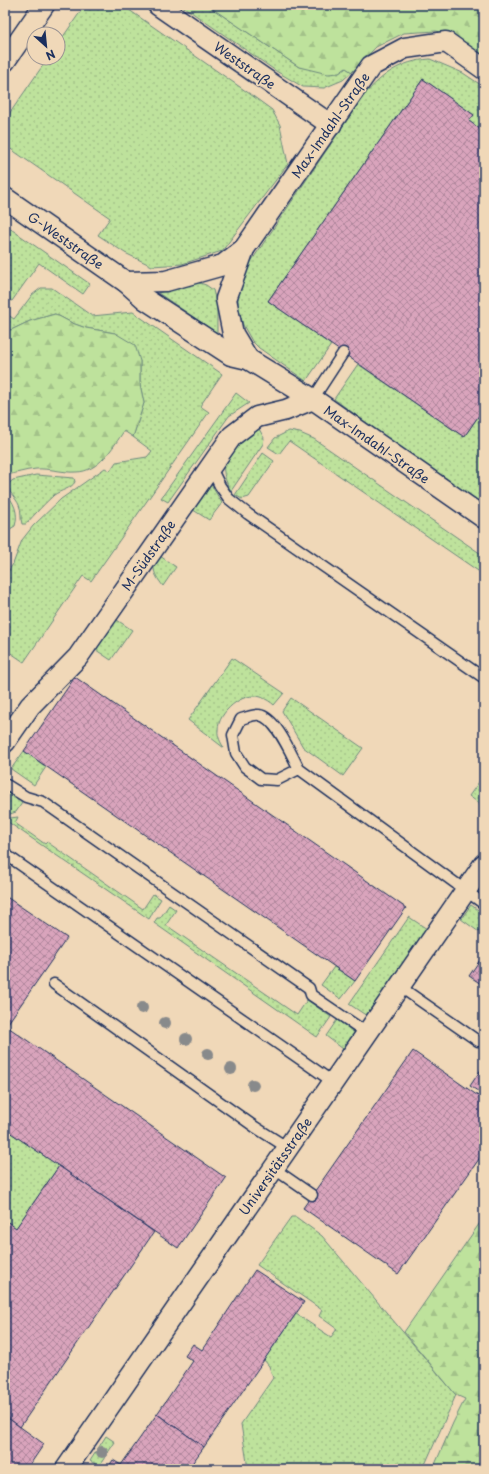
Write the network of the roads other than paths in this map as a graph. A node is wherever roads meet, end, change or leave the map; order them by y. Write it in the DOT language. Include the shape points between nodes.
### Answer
graph roads {
  1 [pos="44,5"];
  2 [pos="158,5"];
  3 [pos="7,59"];
  4 [pos="484,69"];
  5 [pos="331,125"];
  6 [pos="5,198"];
  7 [pos="244,249"];
  8 [pos="126,282"];
  9 [pos="343,353"];
  10 [pos="248,359"];
  11 [pos="313,399"];
  12 [pos="210,465"];
  13 [pos="484,518"];
  14 [pos="484,678"];
  15 [pos="5,742"];
  16 [pos="299,769"];
  17 [pos="5,784"];
  18 [pos="5,854"];
  19 [pos="483,867"];
  20 [pos="465,891"];
  21 [pos="484,904"];
  22 [pos="54,984"];
  23 [pos="399,986"];
  24 [pos="367,1033"];
  25 [pos="478,1040"];
  26 [pos="333,1082"];
  27 [pos="288,1148"];
  28 [pos="274,1168"];
  29 [pos="312,1195"];
  30 [pos="66,1469"];
  1 -- 3 [label="street"];
  2 -- 5 [label="street, Weststraße"];
  4 -- 5 [label="street, Max-Imdahl-Straße" via="446,42 404,48 371,66"];
  5 -- 7 [label="street, Max-Imdahl-Straße"];
  6 -- 8 [label="street, G-Weststraße"];
  7 -- 8 [label="street, Max-Imdahl-Straße" via="223,265 166,281"];
  7 -- 10 [label="street, Max-Imdahl-Straße" via="226,299 234,334"];
  8 -- 10 [label="street, Max-Imdahl-Straße" via="145,299 231,355"];
  9 -- 11 [label="lane"];
  10 -- 11 [label="street, Max-Imdahl-Straße"];
  11 -- 12 [label="street, M-Südstraße" via="286,410 257,417 232,436"];
  11 -- 13 [label="street, Max-Imdahl-Straße"];
  12 -- 14 [label="lane" via="229,499 248,514"];
  12 -- 15 [label="street, M-Südstraße" via="78,657 30,706"];
  16 -- 16 [label="lane" via="270,720 259,715 241,719 233,736 236,753 245,767 261,779 277,780"];
  16 -- 20 [label="lane"];
  17 -- 24 [label="lane" via="26,797 43,802 309,988 311,995"];
  18 -- 26 [label="lane"];
  19 -- 20 [label="street, Universitätsstraße"];
  20 -- 21 [label="lane"];
  20 -- 23 [label="street, Universitätsstraße"];
  22 -- 27 [label="lane"];
  23 -- 24 [label="street, Universitätsstraße"];
  23 -- 25 [label="lane"];
  24 -- 26 [label="street, Universitätsstraße"];
  26 -- 27 [label="street, Universitätsstraße"];
  27 -- 28 [label="street, Universitätsstraße"];
  28 -- 29 [label="lane"];
  28 -- 30 [label="street, Universitätsstraße"];
}
